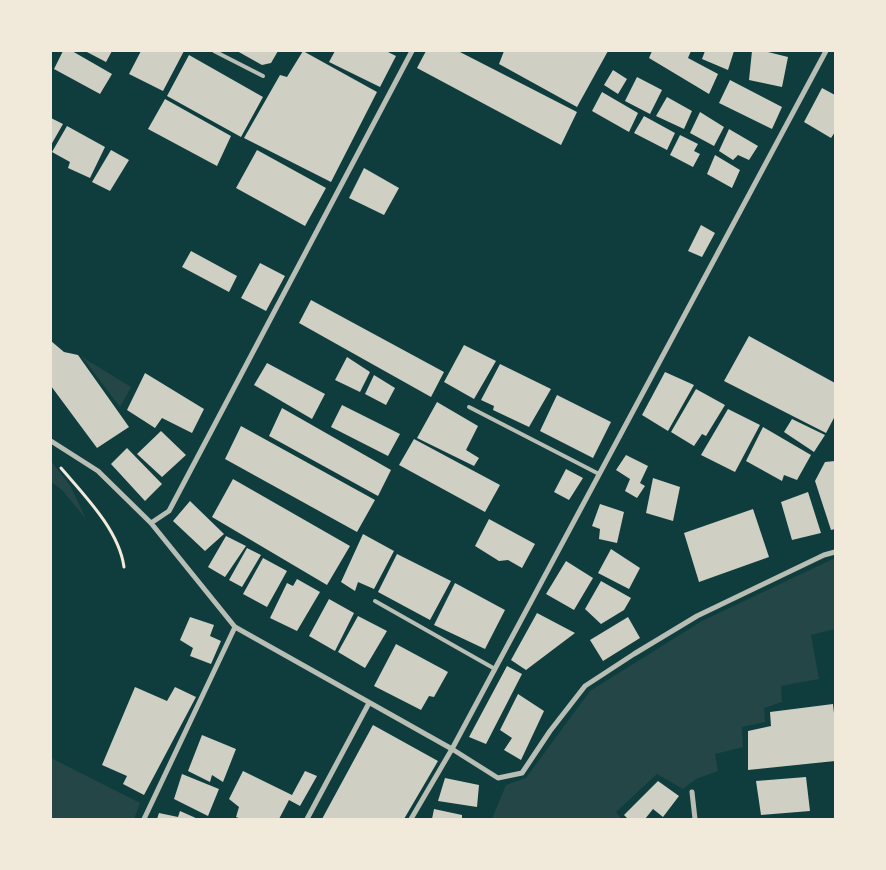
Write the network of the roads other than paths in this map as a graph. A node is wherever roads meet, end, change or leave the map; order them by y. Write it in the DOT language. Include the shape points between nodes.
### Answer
graph roads {
  1 [pos="214,51"];
  2 [pos="412,51"];
  3 [pos="826,51"];
  4 [pos="263,76"];
  5 [pos="469,407"];
  6 [pos="51,441"];
  7 [pos="599,474"];
  8 [pos="151,523"];
  9 [pos="835,552"];
  10 [pos="375,601"];
  11 [pos="235,627"];
  12 [pos="495,669"];
  13 [pos="369,703"];
  14 [pos="452,749"];
  15 [pos="692,792"];
  16 [pos="144,819"];
  17 [pos="307,819"];
  18 [pos="411,819"];
  19 [pos="695,819"];
  1 -- 4 [label="lane"];
  2 -- 8 [label="street" via="169,511"];
  3 -- 7 [label="street"];
  5 -- 7 [label="lane"];
  6 -- 8 [label="street" via="98,471"];
  7 -- 12 [label="street"];
  8 -- 11 [label="street"];
  9 -- 14 [label="street" via="697,616 585,686 522,773 498,778"];
  10 -- 12 [label="lane"];
  11 -- 13 [label="street"];
  11 -- 16 [label="street"];
  12 -- 14 [label="street"];
  13 -- 14 [label="street"];
  13 -- 17 [label="street"];
  14 -- 18 [label="street"];
  15 -- 19 [label="street"];
}
